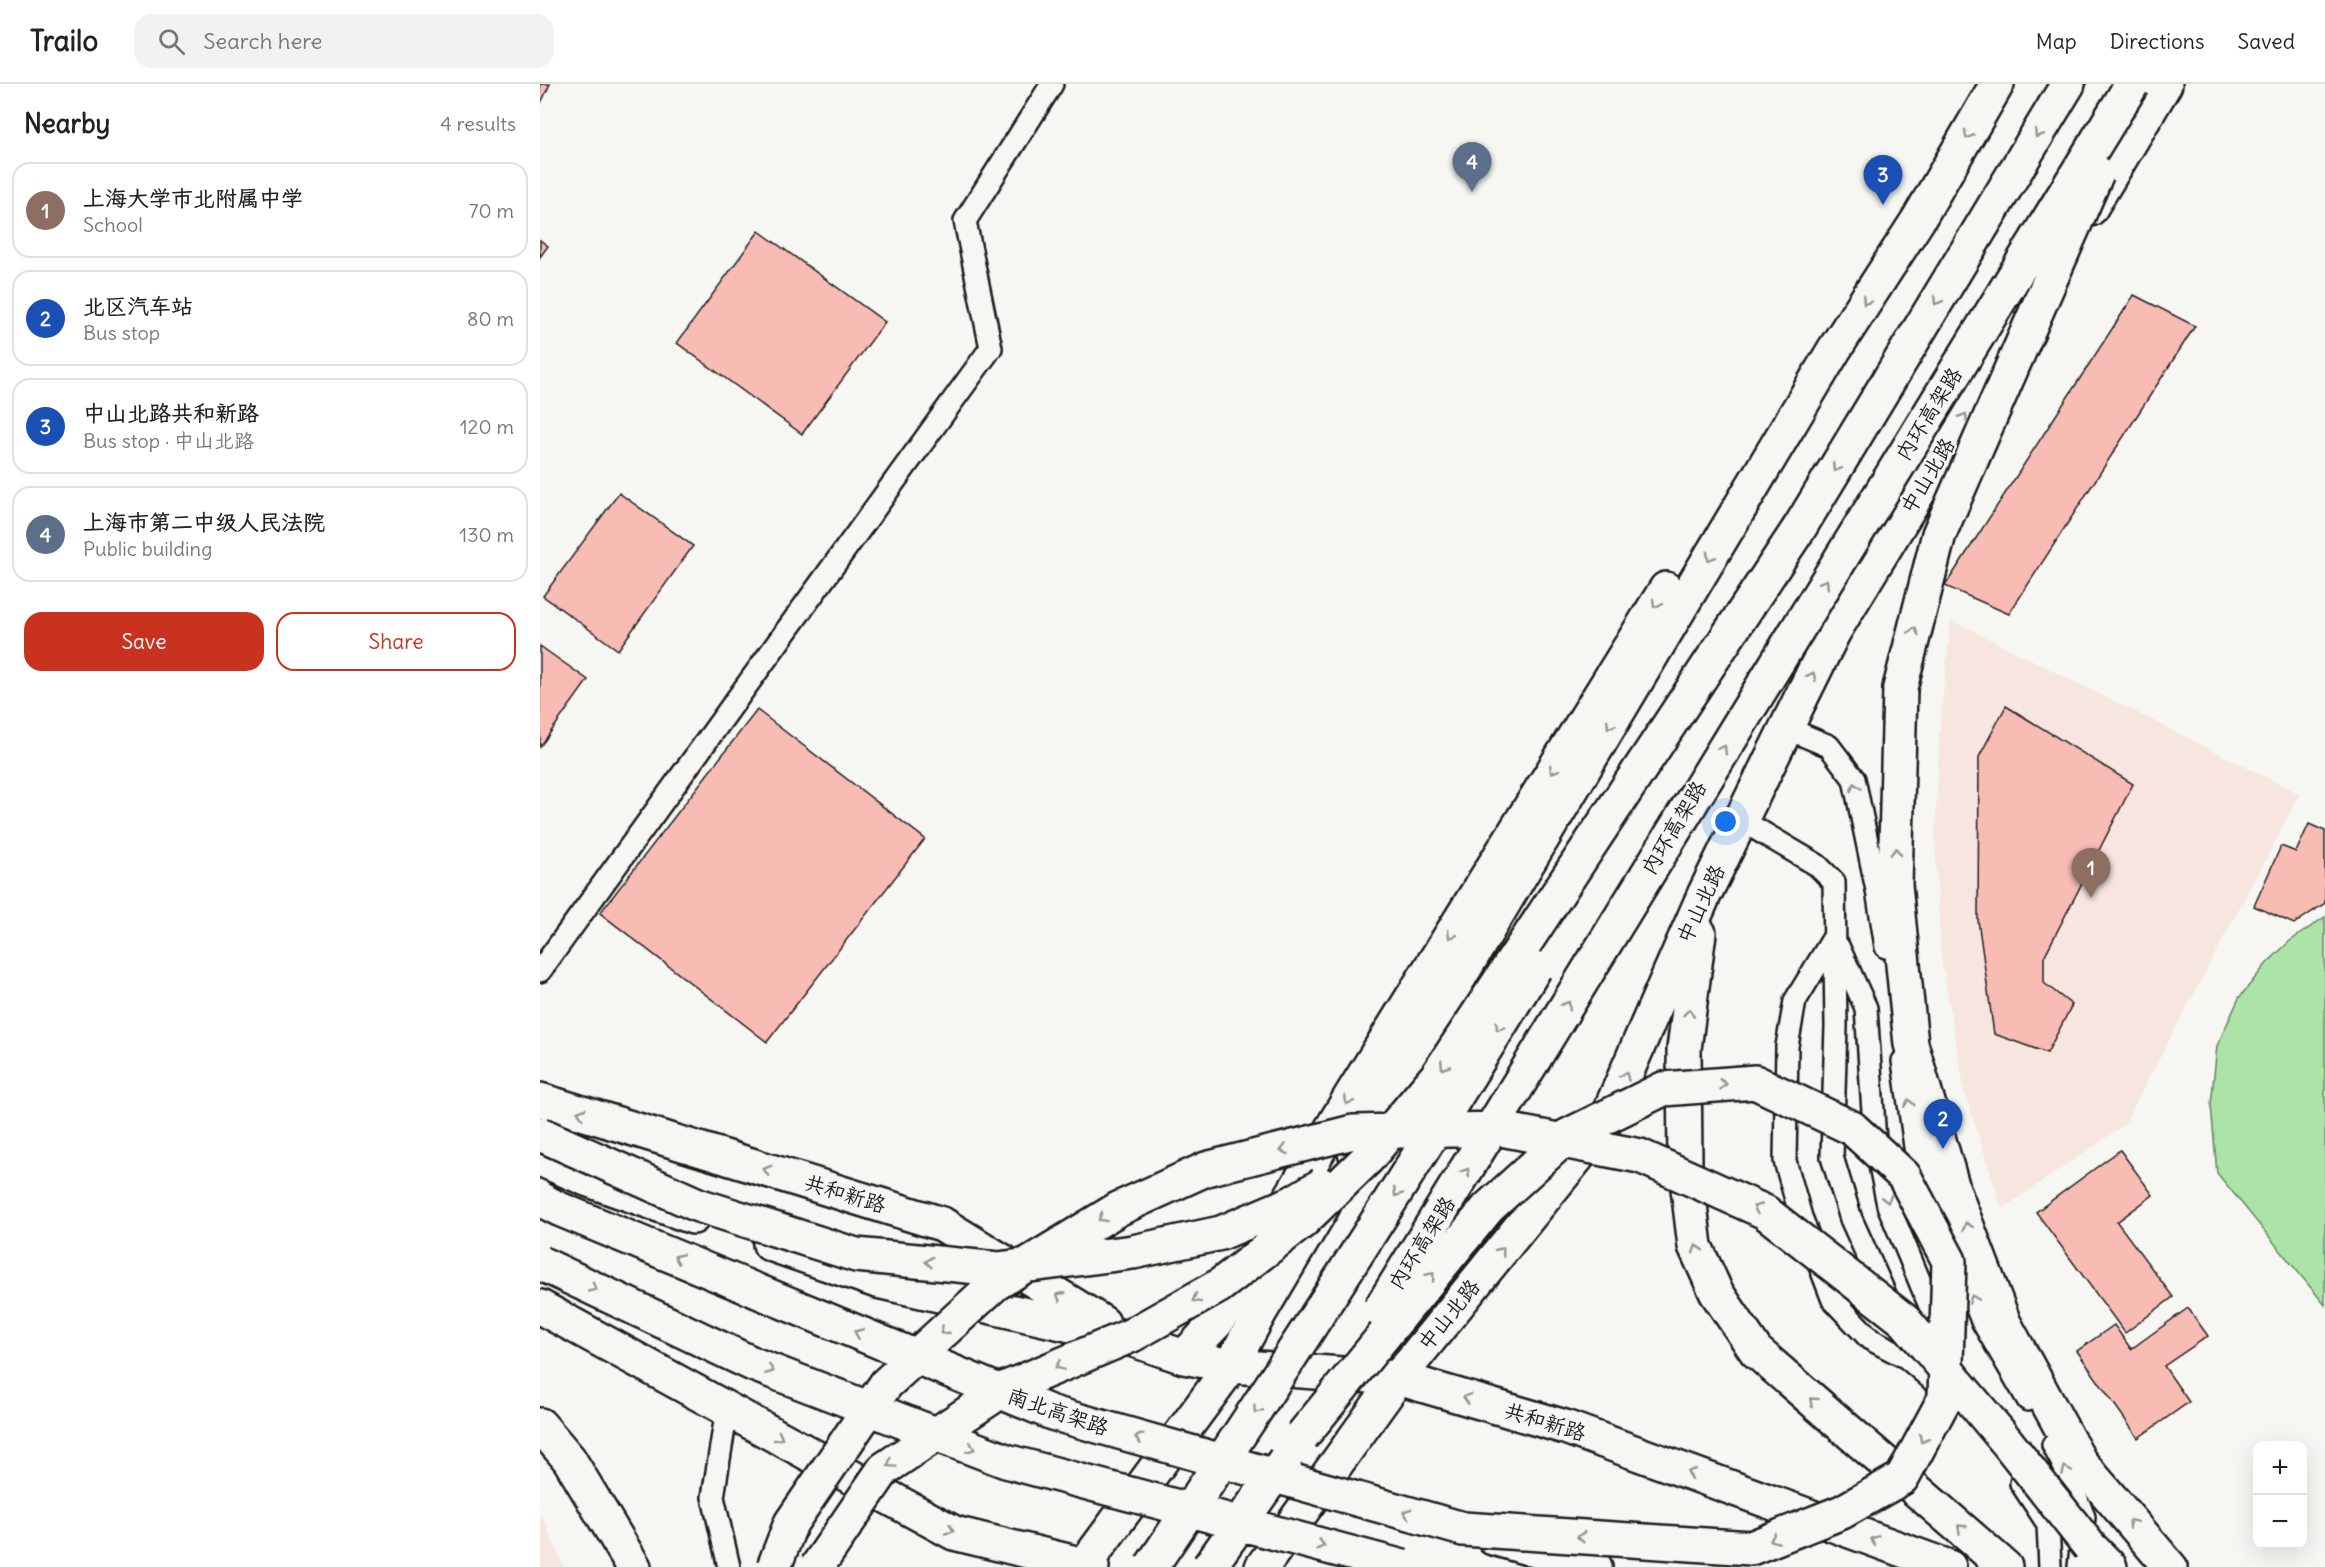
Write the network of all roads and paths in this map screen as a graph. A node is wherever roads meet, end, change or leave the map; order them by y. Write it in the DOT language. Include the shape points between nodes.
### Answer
graph roads {
  1 [pos="1052,84"];
  2 [pos="1997,84"];
  3 [pos="2068,84"];
  4 [pos="2133,84"];
  5 [pos="2165,84"];
  6 [pos="1834,350"];
  7 [pos="1800,527"];
  8 [pos="1786,728"];
  9 [pos="1741,820"];
  10 [pos="1704,895"];
  11 [pos="1834,937"];
  12 [pos="540,971"];
  13 [pos="540,1100"];
  14 [pos="540,1132"];
  15 [pos="1368,1158"];
  16 [pos="540,1159"];
  17 [pos="589,1180"];
  18 [pos="540,1199"];
  19 [pos="540,1263"];
  20 [pos="540,1307"];
  21 [pos="1128,1338"];
  22 [pos="1184,1357"];
  23 [pos="1231,1366"];
  24 [pos="1930,1377"];
  25 [pos="1398,1378"];
  26 [pos="727,1409"];
  27 [pos="540,1425"];
  28 [pos="1980,1427"];
  29 [pos="1302,1436"];
  30 [pos="1463,1529"];
  31 [pos="1087,1566"];
  32 [pos="634,1567"];
  33 [pos="729,1567"];
  34 [pos="774,1567"];
  35 [pos="817,1567"];
  36 [pos="1151,1567"];
  37 [pos="1209,1567"];
  38 [pos="1262,1567"];
  39 [pos="1402,1567"];
  40 [pos="1595,1567"];
  41 [pos="1949,1567"];
  42 [pos="2005,1567"];
  43 [pos="2050,1567"];
  44 [pos="2079,1567"];
  45 [pos="2110,1567"];
  46 [pos="2170,1567"];
  1 -- 12 [label="lane" via="965,221 991,348"];
  2 -- 6 [label="main road, one-way" via="1918,220"];
  3 -- 7 [label="main road, one-way"];
  29 -- 4 [label="main road, 内环高架路, one-way, bridge"];
  46 -- 4 [label="main road, one-way, bridge" via="2080,1462 2004,1323 1954,1192 1911,1044 1895,885 1900,688 1939,534"];
  8 -- 5 [label="main road, 中山北路, one-way" via="1833,633"];
  6 -- 22 [label="main road, one-way" via="1754,447 1351,1096 1216,1323"];
  6 -- 23 [label="main road, one-way"];
  7 -- 15 [label="main road, one-way, bridge" via="1437,1076"];
  7 -- 36 [label="main road, one-way, bridge" via="1410,1172"];
  8 -- 9 [label="main road, 中山北路"];
  44 -- 8 [label="lane, one-way" via="2084,1517 2076,1496 2058,1454 1982,1321 1917,1161 1877,890 1854,779 1829,746"];
  9 -- 10 [label="main road, 中山北路"];
  9 -- 11 [label="lane" via="1817,865 1834,882"];
  25 -- 10 [label="main road, 中山北路, one-way" via="1604,1124"];
  42 -- 10 [label="main road, one-way" via="1756,1351 1716,1293 1695,1246 1685,1164 1684,1049"];
  11 -- 24 [label="lane" via="1832,1157 1851,1220 1910,1349"];
  11 -- 24 [label="lane" via="1795,1001 1787,1046 1785,1161 1801,1217 1833,1300 1870,1339 1907,1358"];
  11 -- 28 [label="lane, one-way" via="1866,1008 1875,1142 1888,1205"];
  21 -- 13 [label="main road, 共和新路, one-way" via="942,1224"];
  15 -- 14 [label="main road, one-way, bridge" via="1292,1203 1221,1233 1133,1252 998,1269 856,1255 698,1205"];
  14 -- 17 [label="main road"];
  15 -- 35 [label="main road, one-way, bridge" via="1302,1222 1219,1286 1132,1335 1004,1389 884,1469"];
  16 -- 17 [label="main road, 共和新路"];
  17 -- 21 [label="main road, 共和新路" via="878,1281"];
  30 -- 18 [label="main road, 南北高架路, one-way, bridge" via="1052,1413"];
  19 -- 39 [label="main road, one-way, bridge" via="753,1364 1006,1461"];
  20 -- 26 [label="main road"];
  21 -- 22 [label="main road, 共和新路"];
  22 -- 23 [label="main road, 共和新路"];
  23 -- 25 [label="main road, 共和新路"];
  23 -- 31 [label="main road"];
  24 -- 28 [label="lane"];
  25 -- 38 [label="main road, 中山北路"];
  41 -- 25 [label="main road, 共和新路, one-way" via="1565,1427"];
  26 -- 31 [label="main road, one-way" via="954,1533"];
  26 -- 33 [label="lane" via="713,1497"];
  27 -- 32 [label="main road" via="569,1459"];
  28 -- 43 [label="lane" via="2048,1524"];
  29 -- 30 [label="main road, one-way, bridge" via="1488,1208 1567,1136 1663,1089 1755,1082 1852,1128 1904,1176 1949,1261 1945,1398 1902,1478 1842,1512 1751,1548"];
  29 -- 37 [label="main road, 内环高架路, bridge"];
  30 -- 40 [label="main road, 南北高架路, bridge"];
  45 -- 34 [label="main road, one-way, bridge" via="1905,1321 1765,1212 1640,1156 1501,1129 1353,1132 1206,1169 1107,1215 995,1284 886,1384 791,1523"];
}
